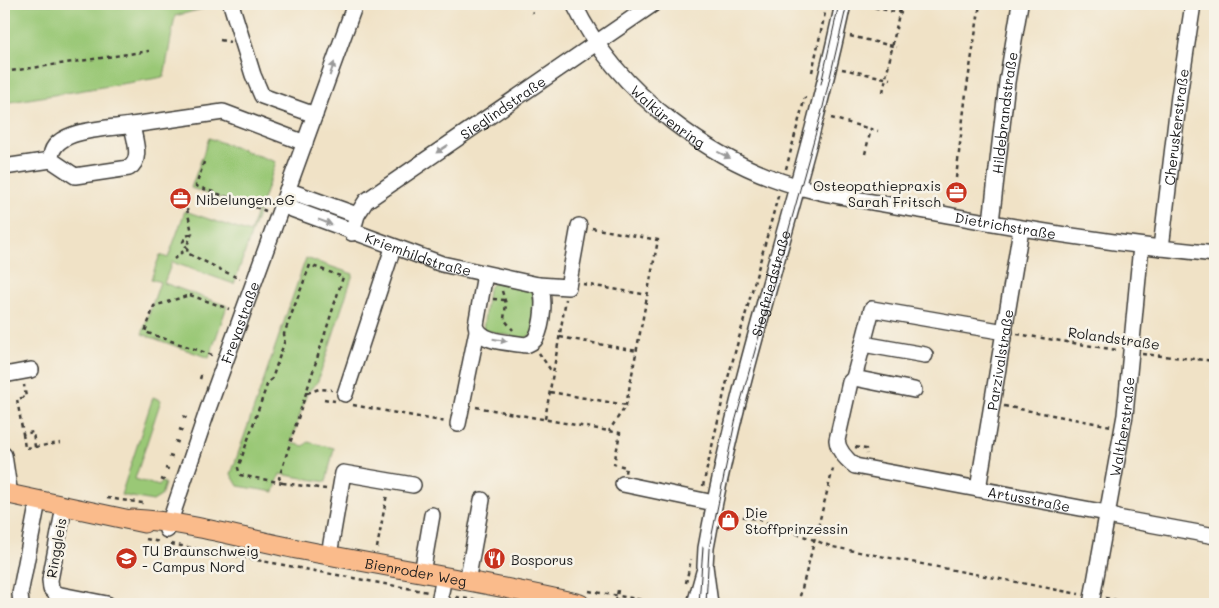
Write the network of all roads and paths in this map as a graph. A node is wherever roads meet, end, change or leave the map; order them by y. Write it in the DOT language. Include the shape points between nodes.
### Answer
graph roads {
  1 [pos="231,4"];
  2 [pos="355,4"];
  3 [pos="529,4"];
  4 [pos="574,4"];
  5 [pos="653,4"];
  6 [pos="827,4"];
  7 [pos="858,4"];
  8 [pos="901,4"];
  9 [pos="980,4"];
  10 [pos="1020,4"];
  11 [pos="1193,4"];
  12 [pos="849,8"];
  13 [pos="533,13"];
  14 [pos="899,13"];
  15 [pos="904,14"];
  16 [pos="852,28"];
  17 [pos="850,36"];
  18 [pos="597,43"];
  19 [pos="4,44"];
  20 [pos="848,44"];
  21 [pos="892,46"];
  22 [pos="897,47"];
  23 [pos="149,51"];
  24 [pos="844,61"];
  25 [pos="842,69"];
  26 [pos="5,72"];
  27 [pos="840,77"];
  28 [pos="886,78"];
  29 [pos="890,79"];
  30 [pos="810,80"];
  31 [pos="808,88"];
  32 [pos="883,92"];
  33 [pos="833,110"];
  34 [pos="315,115"];
  35 [pos="831,118"];
  36 [pos="132,125"];
  37 [pos="828,127"];
  38 [pos="870,129"];
  39 [pos="878,131"];
  40 [pos="305,143"];
  41 [pos="865,154"];
  42 [pos="51,160"];
  43 [pos="204,162"];
  44 [pos="4,167"];
  45 [pos="785,172"];
  46 [pos="956,178"];
  47 [pos="798,185"];
  48 [pos="287,190"];
  49 [pos="280,206"];
  50 [pos="187,209"];
  51 [pos="266,211"];
  52 [pos="357,215"];
  53 [pos="991,222"];
  54 [pos="579,226"];
  55 [pos="1021,229"];
  56 [pos="352,233"];
  57 [pos="1140,246"];
  58 [pos="187,248"];
  59 [pos="393,248"];
  60 [pos="1161,248"];
  61 [pos="1215,254"];
  62 [pos="174,259"];
  63 [pos="484,274"];
  64 [pos="240,279"];
  65 [pos="538,285"];
  66 [pos="569,285"];
  67 [pos="648,295"];
  68 [pos="504,300"];
  69 [pos="229,309"];
  70 [pos="477,331"];
  71 [pos="1007,332"];
  72 [pos="510,334"];
  73 [pos="560,337"];
  74 [pos="863,344"];
  75 [pos="637,351"];
  76 [pos="539,353"];
  77 [pos="1132,353"];
  78 [pos="212,355"];
  79 [pos="925,355"];
  80 [pos="1215,361"];
  81 [pos="554,370"];
  82 [pos="26,371"];
  83 [pos="4,375"];
  84 [pos="204,378"];
  85 [pos="854,378"];
  86 [pos="200,379"];
  87 [pos="318,389"];
  88 [pos="914,390"];
  89 [pos="550,392"];
  90 [pos="307,393"];
  91 [pos="324,400"];
  92 [pos="347,401"];
  93 [pos="998,404"];
  94 [pos="462,405"];
  95 [pos="626,406"];
  96 [pos="183,416"];
  97 [pos="188,419"];
  98 [pos="545,419"];
  99 [pos="458,424"];
  100 [pos="1112,426"];
  101 [pos="179,429"];
  102 [pos="184,431"];
  103 [pos="608,431"];
  104 [pos="23,434"];
  105 [pos="175,441"];
  106 [pos="60,443"];
  107 [pos="180,443"];
  108 [pos="837,445"];
  109 [pos="35,447"];
  110 [pos="4,455"];
  111 [pos="169,456"];
  112 [pos="175,458"];
  113 [pos="866,460"];
  114 [pos="165,468"];
  115 [pos="172,470"];
  116 [pos="161,479"];
  117 [pos="390,481"];
  118 [pos="168,482"];
  119 [pos="283,483"];
  120 [pos="623,484"];
  121 [pos="413,485"];
  122 [pos="978,489"];
  123 [pos="340,491"];
  124 [pos="7,494"];
  125 [pos="482,500"];
  126 [pos="38,501"];
  127 [pos="64,507"];
  128 [pos="718,508"];
  129 [pos="1107,513"];
  130 [pos="432,515"];
  131 [pos="168,526"];
  132 [pos="1215,536"];
  133 [pos="146,539"];
  134 [pos="813,540"];
  135 [pos="228,549"];
  136 [pos="227,555"];
  137 [pos="329,555"];
  138 [pos="374,564"];
  139 [pos="705,566"];
  140 [pos="422,573"];
  141 [pos="467,582"];
  142 [pos="618,590"];
  143 [pos="440,595"];
  144 [pos="661,599"];
  145 [pos="1092,599"];
  146 [pos="616,602"];
  147 [pos="21,604"];
  148 [pos="107,604"];
  149 [pos="496,604"];
  150 [pos="580,604"];
  151 [pos="658,604"];
  152 [pos="695,604"];
  153 [pos="710,604"];
  154 [pos="798,604"];
  155 [pos="1136,604"];
  1 -- 34 [label="street" via="252,76 264,98"];
  34 -- 2 [label="street, Freyastraße, one-way"];
  3 -- 13 [label="path"];
  4 -- 18 [label="street, Walkürenring"];
  5 -- 18 [label="street, Sieglindstraße"];
  6 -- 30 [label="path"];
  7 -- 12 [label="path"];
  7 -- 14 [label="path"];
  8 -- 14 [label="path"];
  9 -- 46 [label="path"];
  10 -- 53 [label="street, Hildebrandstraße" via="1007,82"];
  11 -- 60 [label="street, Cheruskerstraße"];
  12 -- 47 [label="street, Siegfriedstraße"];
  14 -- 15 [label="path"];
  14 -- 21 [label="path"];
  16 -- 17 [label="path"];
  17 -- 20 [label="path"];
  17 -- 21 [label="path"];
  18 -- 47 [label="street, Walkürenring, one-way" via="646,99 684,130 737,162"];
  18 -- 52 [label="street, Sieglindstraße, one-way" via="366,201"];
  19 -- 26 [label="path"];
  21 -- 22 [label="path"];
  21 -- 28 [label="path"];
  23 -- 26 [label="path"];
  24 -- 25 [label="path"];
  25 -- 27 [label="path"];
  25 -- 28 [label="path"];
  28 -- 29 [label="path"];
  28 -- 32 [label="path"];
  31 -- 45 [label="path"];
  33 -- 35 [label="path"];
  34 -- 40 [label="street, Freyastraße"];
  35 -- 37 [label="path"];
  35 -- 38 [label="path"];
  36 -- 40 [label="street" via="223,112"];
  36 -- 42 [label="street" via="67,135 57,141"];
  36 -- 42 [label="street" via="137,156 130,168 75,176"];
  38 -- 39 [label="path"];
  38 -- 41 [label="path"];
  40 -- 48 [label="street, Freyastraße"];
  42 -- 44 [label="street"];
  43 -- 51 [label="path" via="196,186"];
  47 -- 53 [label="street, Dietrichstraße"];
  47 -- 128 [label="street, Siegfriedstraße" via="732,421"];
  48 -- 49 [label="street, Freyastraße"];
  48 -- 52 [label="street, Kriemhildstraße"];
  49 -- 56 [label="street, Kriemhildstraße, one-way"];
  49 -- 131 [label="street, Freyastraße"];
  50 -- 58 [label="path" via="192,234"];
  52 -- 56 [label="street, Kriemhildstraße"];
  53 -- 55 [label="street, Dietrichstraße"];
  54 -- 66 [label="street"];
  54 -- 67 [label="path" via="658,240"];
  55 -- 57 [label="street, Dietrichstraße"];
  55 -- 71 [label="street, Parzivalstraße"];
  56 -- 59 [label="street, Kriemhildstraße"];
  57 -- 60 [label="street, Dietrichstraße"];
  57 -- 77 [label="street, Waltherstraße"];
  58 -- 62 [label="path"];
  58 -- 64 [label="path" via="193,257"];
  59 -- 63 [label="street, Kriemhildstraße"];
  59 -- 92 [label="street"];
  60 -- 61 [label="street, Dietrichstraße"];
  63 -- 65 [label="street, Kriemhildstraße"];
  63 -- 70 [label="street, Kriemhildstraße"];
  65 -- 66 [label="street, Kriemhildstraße"];
  70 -- 65 [label="street, one-way" via="483,337 526,345 533,342 537,337 544,297"];
  66 -- 67 [label="path"];
  66 -- 73 [label="path"];
  67 -- 75 [label="path"];
  68 -- 72 [label="path" via="504,319 515,332"];
  69 -- 78 [label="path" via="190,295 154,306 145,332"];
  70 -- 94 [label="street, Kriemhildstraße"];
  71 -- 74 [label="street" via="872,309"];
  71 -- 77 [label="path, Rolandstraße"];
  71 -- 122 [label="street, Parzivalstraße"];
  73 -- 75 [label="path"];
  73 -- 81 [label="path"];
  74 -- 79 [label="street"];
  74 -- 85 [label="street"];
  75 -- 95 [label="path"];
  76 -- 81 [label="path"];
  77 -- 80 [label="path, Rolandstraße"];
  77 -- 129 [label="street, Waltherstraße" via="1125,415"];
  81 -- 89 [label="path"];
  82 -- 83 [label="street"];
  82 -- 104 [label="path" via="26,397 18,399"];
  84 -- 86 [label="path" via="201,376"];
  85 -- 88 [label="street"];
  85 -- 108 [label="street" via="850,382"];
  87 -- 90 [label="path"];
  89 -- 95 [label="path"];
  89 -- 98 [label="path"];
  90 -- 119 [label="path" via="279,478"];
  90 -- 119 [label="path" via="343,277 310,265 238,468 240,475"];
  91 -- 92 [label="path"];
  92 -- 99 [label="path"];
  93 -- 100 [label="path"];
  94 -- 98 [label="path"];
  94 -- 99 [label="street, Kriemhildstraße"];
  95 -- 103 [label="path"];
  96 -- 97 [label="path"];
  98 -- 103 [label="path"];
  101 -- 102 [label="path"];
  103 -- 120 [label="path" via="620,433 614,464 626,467"];
  104 -- 109 [label="path" via="25,448"];
  104 -- 109 [label="path" via="33,432"];
  105 -- 107 [label="path"];
  106 -- 109 [label="path"];
  108 -- 113 [label="path" via="866,449"];
  108 -- 122 [label="street, Artusstraße" via="855,466"];
  108 -- 134 [label="path"];
  110 -- 124 [label="street"];
  111 -- 112 [label="path"];
  114 -- 115 [label="path"];
  116 -- 118 [label="path"];
  117 -- 121 [label="street"];
  117 -- 123 [label="street" via="343,473"];
  117 -- 138 [label="path"];
  119 -- 123 [label="path"];
  120 -- 128 [label="street"];
  122 -- 129 [label="street, Artusstraße"];
  123 -- 137 [label="street"];
  124 -- 126 [label="main road, Bienroder Weg"];
  125 -- 141 [label="street"];
  126 -- 127 [label="main road, Bienroder Weg"];
  126 -- 147 [label="street" via="20,594"];
  127 -- 131 [label="main road, Bienroder Weg"];
  127 -- 148 [label="street, Ringgleis" via="51,589 56,594"];
  128 -- 134 [label="path"];
  128 -- 139 [label="street, Siegfriedstraße"];
  129 -- 132 [label="street, Artusstraße" via="1117,518"];
  129 -- 145 [label="street, Waltherstraße"];
  130 -- 140 [label="street"];
  131 -- 137 [label="main road, Bienroder Weg"];
  133 -- 136 [label="path"];
  134 -- 145 [label="path"];
  134 -- 154 [label="path"];
  135 -- 136 [label="path"];
  136 -- 143 [label="path"];
  137 -- 138 [label="main road, Bienroder Weg"];
  138 -- 140 [label="main road, Bienroder Weg"];
  139 -- 152 [label="street, Siegfriedstraße"];
  139 -- 153 [label="street, Siegfriedstraße"];
  140 -- 143 [label="main road, Bienroder Weg"];
  141 -- 143 [label="main road, Bienroder Weg"];
  141 -- 150 [label="main road, Bienroder Weg"];
  142 -- 146 [label="path"];
  143 -- 149 [label="path"];
  144 -- 151 [label="path"];
  145 -- 155 [label="path"];
}
